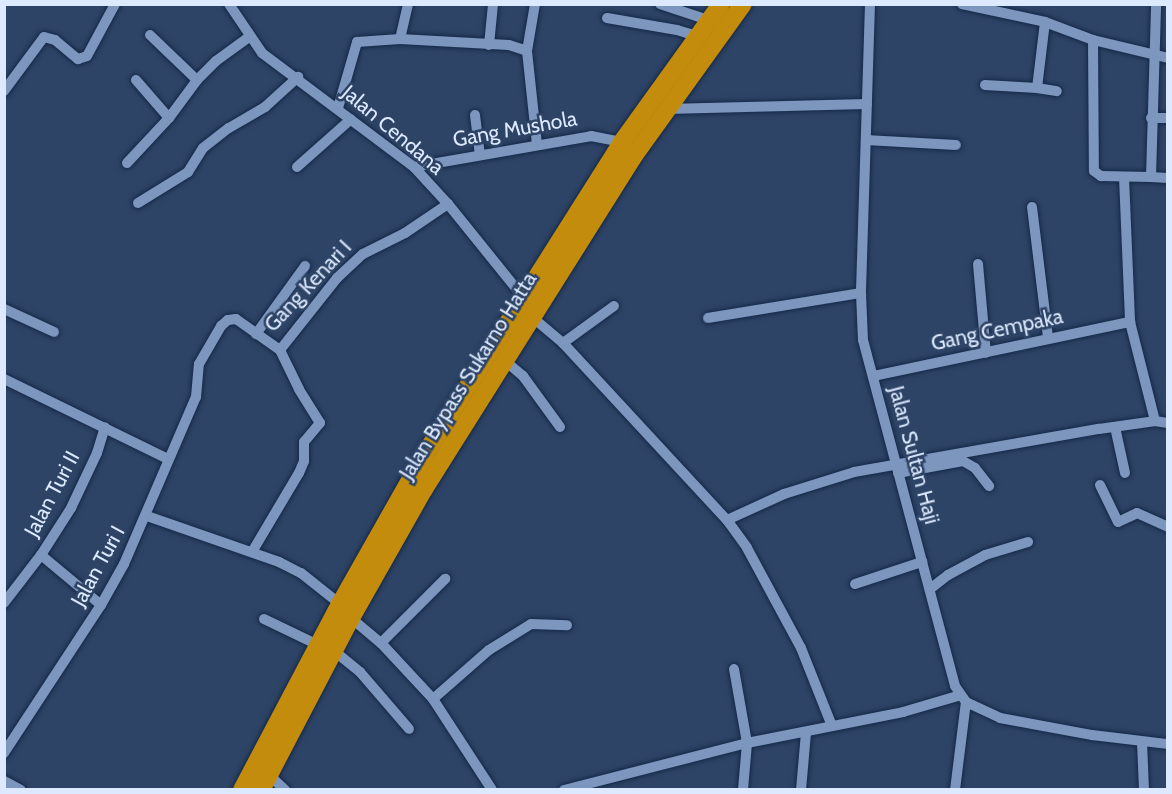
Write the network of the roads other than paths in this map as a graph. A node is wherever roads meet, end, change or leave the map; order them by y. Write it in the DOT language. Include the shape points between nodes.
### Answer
graph roads {
  1 [pos="115,4"];
  2 [pos="229,4"];
  3 [pos="408,4"];
  4 [pos="493,4"];
  5 [pos="535,4"];
  6 [pos="660,4"];
  7 [pos="721,4"];
  8 [pos="743,4"];
  9 [pos="870,4"];
  10 [pos="962,4"];
  11 [pos="1156,4"];
  12 [pos="608,18"];
  13 [pos="1045,22"];
  14 [pos="717,23"];
  15 [pos="150,35"];
  16 [pos="697,36"];
  17 [pos="249,37"];
  18 [pos="400,39"];
  19 [pos="1094,40"];
  20 [pos="489,45"];
  21 [pos="527,51"];
  22 [pos="1155,55"];
  23 [pos="1167,58"];
  24 [pos="298,77"];
  25 [pos="136,80"];
  26 [pos="197,80"];
  27 [pos="985,85"];
  28 [pos="1037,88"];
  29 [pos="1056,91"];
  30 [pos="4,92"];
  31 [pos="867,104"];
  32 [pos="338,108"];
  33 [pos="665,109"];
  34 [pos="475,115"];
  35 [pos="169,118"];
  36 [pos="1151,118"];
  37 [pos="1167,118"];
  38 [pos="351,119"];
  39 [pos="866,140"];
  40 [pos="622,142"];
  41 [pos="537,144"];
  42 [pos="956,145"];
  43 [pos="480,154"];
  44 [pos="127,163"];
  45 [pos="297,167"];
  46 [pos="414,168"];
  47 [pos="1124,177"];
  48 [pos="1151,177"];
  49 [pos="1167,178"];
  50 [pos="138,203"];
  51 [pos="448,204"];
  52 [pos="1032,207"];
  53 [pos="978,264"];
  54 [pos="305,266"];
  55 [pos="861,293"];
  56 [pos="523,297"];
  57 [pos="614,306"];
  58 [pos="4,309"];
  59 [pos="532,316"];
  60 [pos="708,318"];
  61 [pos="1130,322"];
  62 [pos="54,332"];
  63 [pos="256,334"];
  64 [pos="1048,338"];
  65 [pos="563,343"];
  66 [pos="280,350"];
  67 [pos="987,353"];
  68 [pos="504,360"];
  69 [pos="873,376"];
  70 [pos="4,379"];
  71 [pos="1155,421"];
  72 [pos="1167,423"];
  73 [pos="105,427"];
  74 [pos="560,427"];
  75 [pos="1115,427"];
  76 [pos="168,459"];
  77 [pos="897,469"];
  78 [pos="1125,473"];
  79 [pos="1100,485"];
  80 [pos="989,486"];
  81 [pos="147,516"];
  82 [pos="727,520"];
  83 [pos="1167,527"];
  84 [pos="1028,542"];
  85 [pos="252,552"];
  86 [pos="41,555"];
  87 [pos="922,562"];
  88 [pos="445,579"];
  89 [pos="855,584"];
  90 [pos="930,590"];
  91 [pos="4,603"];
  92 [pos="101,605"];
  93 [pos="345,611"];
  94 [pos="264,619"];
  95 [pos="567,625"];
  96 [pos="381,643"];
  97 [pos="326,648"];
  98 [pos="734,669"];
  99 [pos="433,699"];
  100 [pos="963,699"];
  101 [pos="832,726"];
  102 [pos="409,729"];
  103 [pos="806,733"];
  104 [pos="1142,742"];
  105 [pos="747,743"];
  106 [pos="1167,744"];
  107 [pos="4,753"];
  108 [pos="4,781"];
  109 [pos="265,782"];
  110 [pos="21,789"];
  111 [pos="242,789"];
  112 [pos="285,789"];
  113 [pos="492,789"];
  114 [pos="564,789"];
  115 [pos="743,789"];
  116 [pos="801,789"];
  117 [pos="955,789"];
  118 [pos="1144,789"];
  1 -- 30 [label="street" via="87,56 78,58 55,40 44,37"];
  2 -- 17 [label="street, Jalan Cendana"];
  3 -- 18 [label="street"];
  4 -- 20 [label="street"];
  5 -- 21 [label="street"];
  6 -- 14 [label="street"];
  7 -- 14 [label="highway, Jalan Bypass Sukarno Hatta"];
  8 -- 14 [label="highway, Jalan Bypass Sukarno Hatta"];
  9 -- 31 [label="street, Jalan Sultan Haji"];
  10 -- 13 [label="street"];
  11 -- 22 [label="street"];
  12 -- 16 [label="street"];
  13 -- 19 [label="street"];
  13 -- 28 [label="street"];
  14 -- 16 [label="highway, Jalan Bypass Sukarno Hatta"];
  14 -- 33 [label="highway, Jalan Bypass Sukarno Hatta"];
  15 -- 26 [label="street"];
  16 -- 40 [label="highway, Jalan Bypass Sukarno Hatta"];
  17 -- 24 [label="street, Jalan Cendana" via="262,53"];
  17 -- 26 [label="street"];
  18 -- 20 [label="street"];
  18 -- 32 [label="street" via="355,42"];
  19 -- 22 [label="street"];
  19 -- 47 [label="street" via="1094,171 1101,176"];
  20 -- 21 [label="street" via="509,45"];
  21 -- 41 [label="street"];
  22 -- 23 [label="street"];
  22 -- 36 [label="street"];
  24 -- 32 [label="street, Jalan Cendana"];
  24 -- 50 [label="street" via="265,107 203,148 188,172"];
  25 -- 35 [label="street"];
  26 -- 35 [label="street"];
  27 -- 28 [label="street"];
  28 -- 29 [label="street"];
  31 -- 33 [label="street"];
  31 -- 39 [label="street, Jalan Sultan Haji"];
  32 -- 38 [label="street, Jalan Cendana"];
  33 -- 59 [label="highway, Jalan Bypass Sukarno Hatta"];
  34 -- 43 [label="street"];
  35 -- 44 [label="street"];
  36 -- 37 [label="street"];
  36 -- 48 [label="street"];
  38 -- 45 [label="street"];
  38 -- 46 [label="street, Jalan Cendana"];
  39 -- 42 [label="street"];
  39 -- 55 [label="street, Jalan Sultan Haji"];
  40 -- 41 [label="street, Gang Mushola" via="591,136"];
  40 -- 56 [label="highway, Jalan Bypass Sukarno Hatta"];
  41 -- 43 [label="street, Gang Mushola"];
  43 -- 46 [label="street, Gang Mushola"];
  46 -- 51 [label="street, Jalan Cendana"];
  47 -- 48 [label="street"];
  47 -- 61 [label="street"];
  48 -- 49 [label="street"];
  51 -- 56 [label="street, Jalan Cendana"];
  51 -- 66 [label="street, Gang Kenari I" via="405,233 363,254 337,278"];
  52 -- 64 [label="street"];
  53 -- 67 [label="street"];
  54 -- 63 [label="street"];
  55 -- 60 [label="street"];
  55 -- 69 [label="street, Jalan Sultan Haji" via="863,340"];
  56 -- 93 [label="highway, Jalan Bypass Sukarno Hatta" via="425,454"];
  57 -- 65 [label="street"];
  58 -- 62 [label="street"];
  59 -- 65 [label="street"];
  59 -- 68 [label="highway, Jalan Bypass Sukarno Hatta"];
  61 -- 64 [label="street, Gang Cempaka"];
  61 -- 71 [label="street"];
  63 -- 66 [label="street, Gang Kenari I"];
  63 -- 76 [label="street, Gang Kenari I" via="236,319 221,326 200,364 196,397"];
  64 -- 67 [label="street, Gang Cempaka"];
  65 -- 82 [label="street"];
  66 -- 85 [label="street" via="320,423 304,442 304,461 299,473"];
  67 -- 69 [label="street, Gang Cempaka"];
  68 -- 74 [label="street" via="523,376"];
  68 -- 93 [label="highway, Jalan Bypass Sukarno Hatta"];
  69 -- 77 [label="street, Jalan Sultan Haji"];
  70 -- 73 [label="street"];
  71 -- 72 [label="street"];
  71 -- 75 [label="street"];
  73 -- 76 [label="street"];
  73 -- 86 [label="street, Jalan Turi II" via="85,479"];
  75 -- 77 [label="street"];
  75 -- 78 [label="street"];
  76 -- 81 [label="street, Gang Kenari I"];
  77 -- 80 [label="street" via="963,461 975,468"];
  77 -- 82 [label="street" via="816,482"];
  77 -- 87 [label="street, Jalan Sultan Haji"];
  79 -- 83 [label="street" via="1118,522 1137,513"];
  81 -- 85 [label="street, Jalan Turi I"];
  81 -- 92 [label="street, Jalan Turi I"];
  82 -- 101 [label="street" via="747,548 801,648"];
  84 -- 90 [label="street" via="985,555"];
  85 -- 93 [label="street, Jalan Turi I" via="301,573"];
  86 -- 91 [label="street, Jalan Turi II"];
  86 -- 92 [label="street"];
  87 -- 89 [label="street"];
  87 -- 90 [label="street, Jalan Sultan Haji"];
  88 -- 96 [label="street"];
  90 -- 100 [label="street, Jalan Sultan Haji" via="955,686"];
  92 -- 107 [label="street, Jalan Turi I"];
  93 -- 96 [label="street, Jalan Turi I"];
  93 -- 97 [label="highway, Jalan Bypass Sukarno Hatta"];
  94 -- 97 [label="street"];
  95 -- 99 [label="street" via="531,624 489,651"];
  96 -- 99 [label="street, Jalan Turi I"];
  97 -- 102 [label="street" via="360,672"];
  97 -- 109 [label="highway, Jalan Bypass Sukarno Hatta"];
  97 -- 111 [label="highway, Jalan Bypass Sukarno Hatta"];
  98 -- 105 [label="street"];
  99 -- 113 [label="street, Jalan Turi I"];
  100 -- 101 [label="street"];
  100 -- 104 [label="street" via="1000,718"];
  100 -- 117 [label="street"];
  101 -- 103 [label="street"];
  103 -- 105 [label="street"];
  103 -- 116 [label="street"];
  104 -- 106 [label="street"];
  104 -- 118 [label="street"];
  105 -- 114 [label="street"];
  105 -- 115 [label="street"];
  108 -- 110 [label="street"];
  109 -- 112 [label="street"];
}
